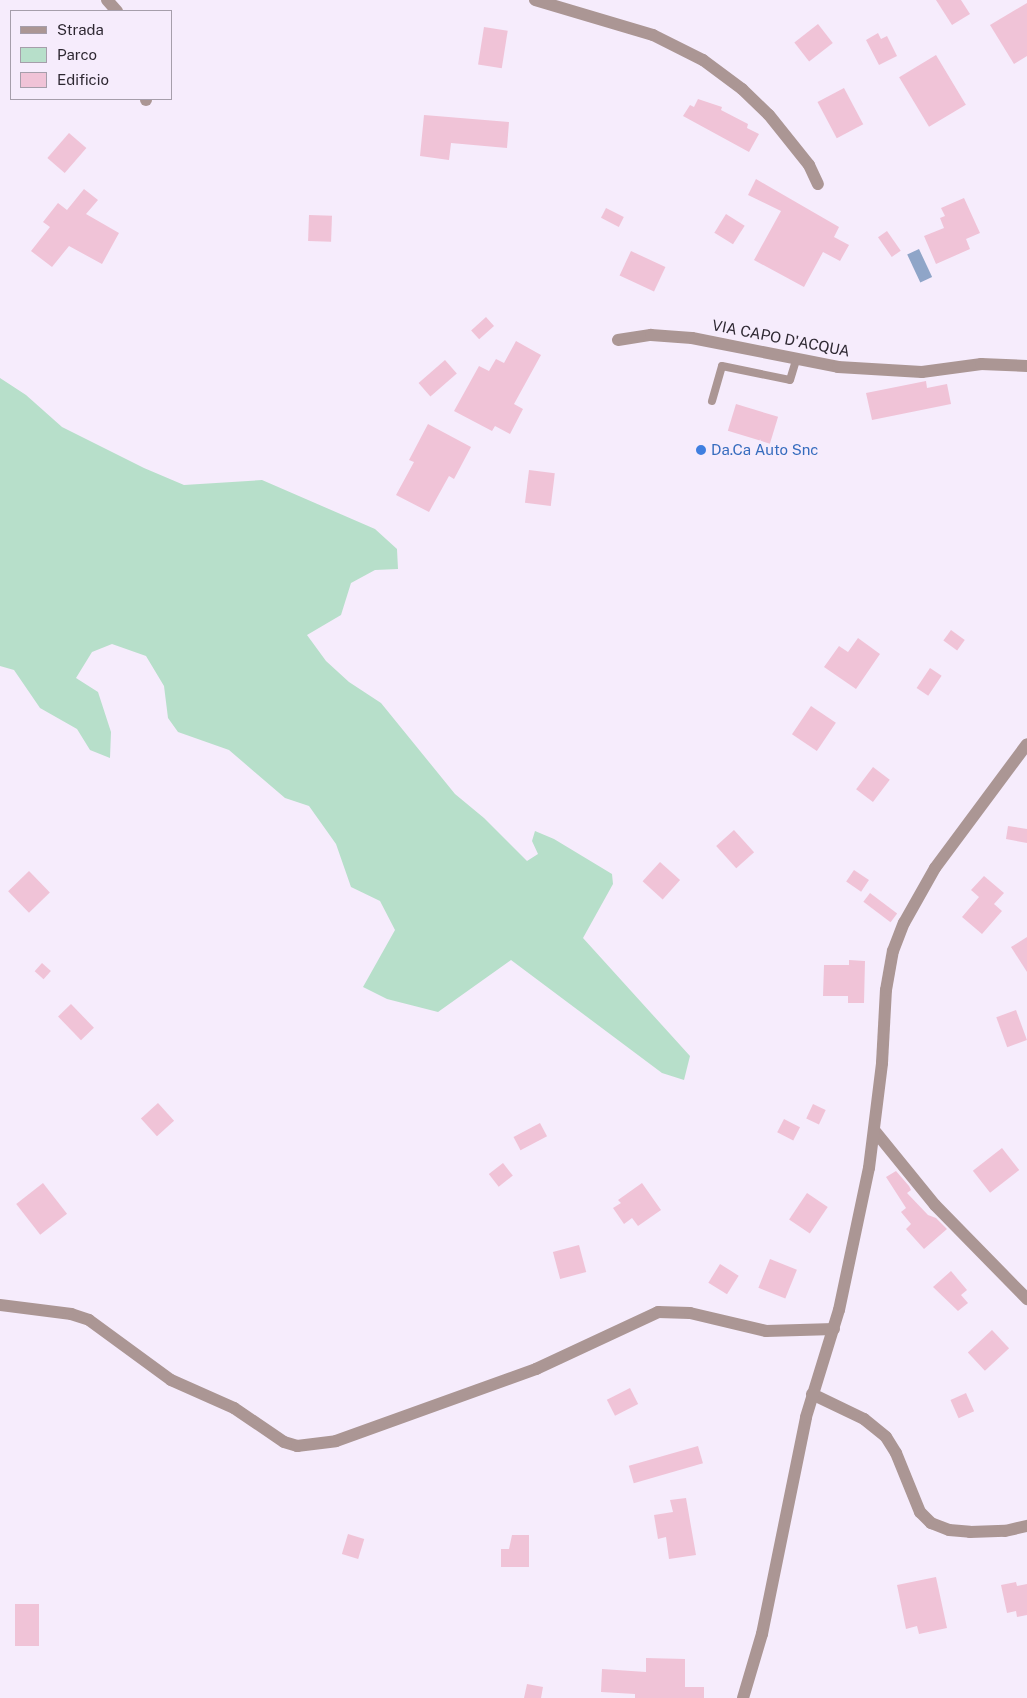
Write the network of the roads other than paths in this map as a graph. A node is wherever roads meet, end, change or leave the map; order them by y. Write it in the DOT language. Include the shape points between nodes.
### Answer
graph roads {
  1 [pos="107,0"];
  2 [pos="535,0"];
  3 [pos="116,10"];
  4 [pos="818,184"];
  5 [pos="618,340"];
  6 [pos="796,360"];
  7 [pos="1027,366"];
  8 [pos="712,401"];
  9 [pos="1027,744"];
  10 [pos="874,1130"];
  11 [pos="1027,1299"];
  12 [pos="0,1305"];
  13 [pos="834,1328"];
  14 [pos="812,1394"];
  15 [pos="1027,1526"];
  16 [pos="743,1698"];
  1 -- 3 [label="street"];
  2 -- 4 [label="street" via="653,36 703,60 742,89 769,115 809,165"];
  5 -- 6 [label="street, VIA CAPO D'ACQUA" via="640,335 674,336"];
  6 -- 7 [label="street, VIA CAPO D'ACQUA" via="838,368 922,372 981,364"];
  6 -- 8 [label="lane" via="790,380 722,366"];
  9 -- 10 [label="street" via="935,868 898,936 887,979"];
  10 -- 11 [label="street" via="935,1205"];
  10 -- 13 [label="street" via="869,1168"];
  12 -- 13 [label="street" via="71,1314 89,1320 171,1380 234,1408 279,1439 297,1446 341,1440 536,1369 658,1312 690,1313 766,1331"];
  13 -- 14 [label="street"];
  14 -- 15 [label="street" via="864,1420 886,1437 898,1456 920,1512 932,1523 948,1530 970,1532 1004,1531"];
  14 -- 16 [label="street" via="768,1610"];
}
